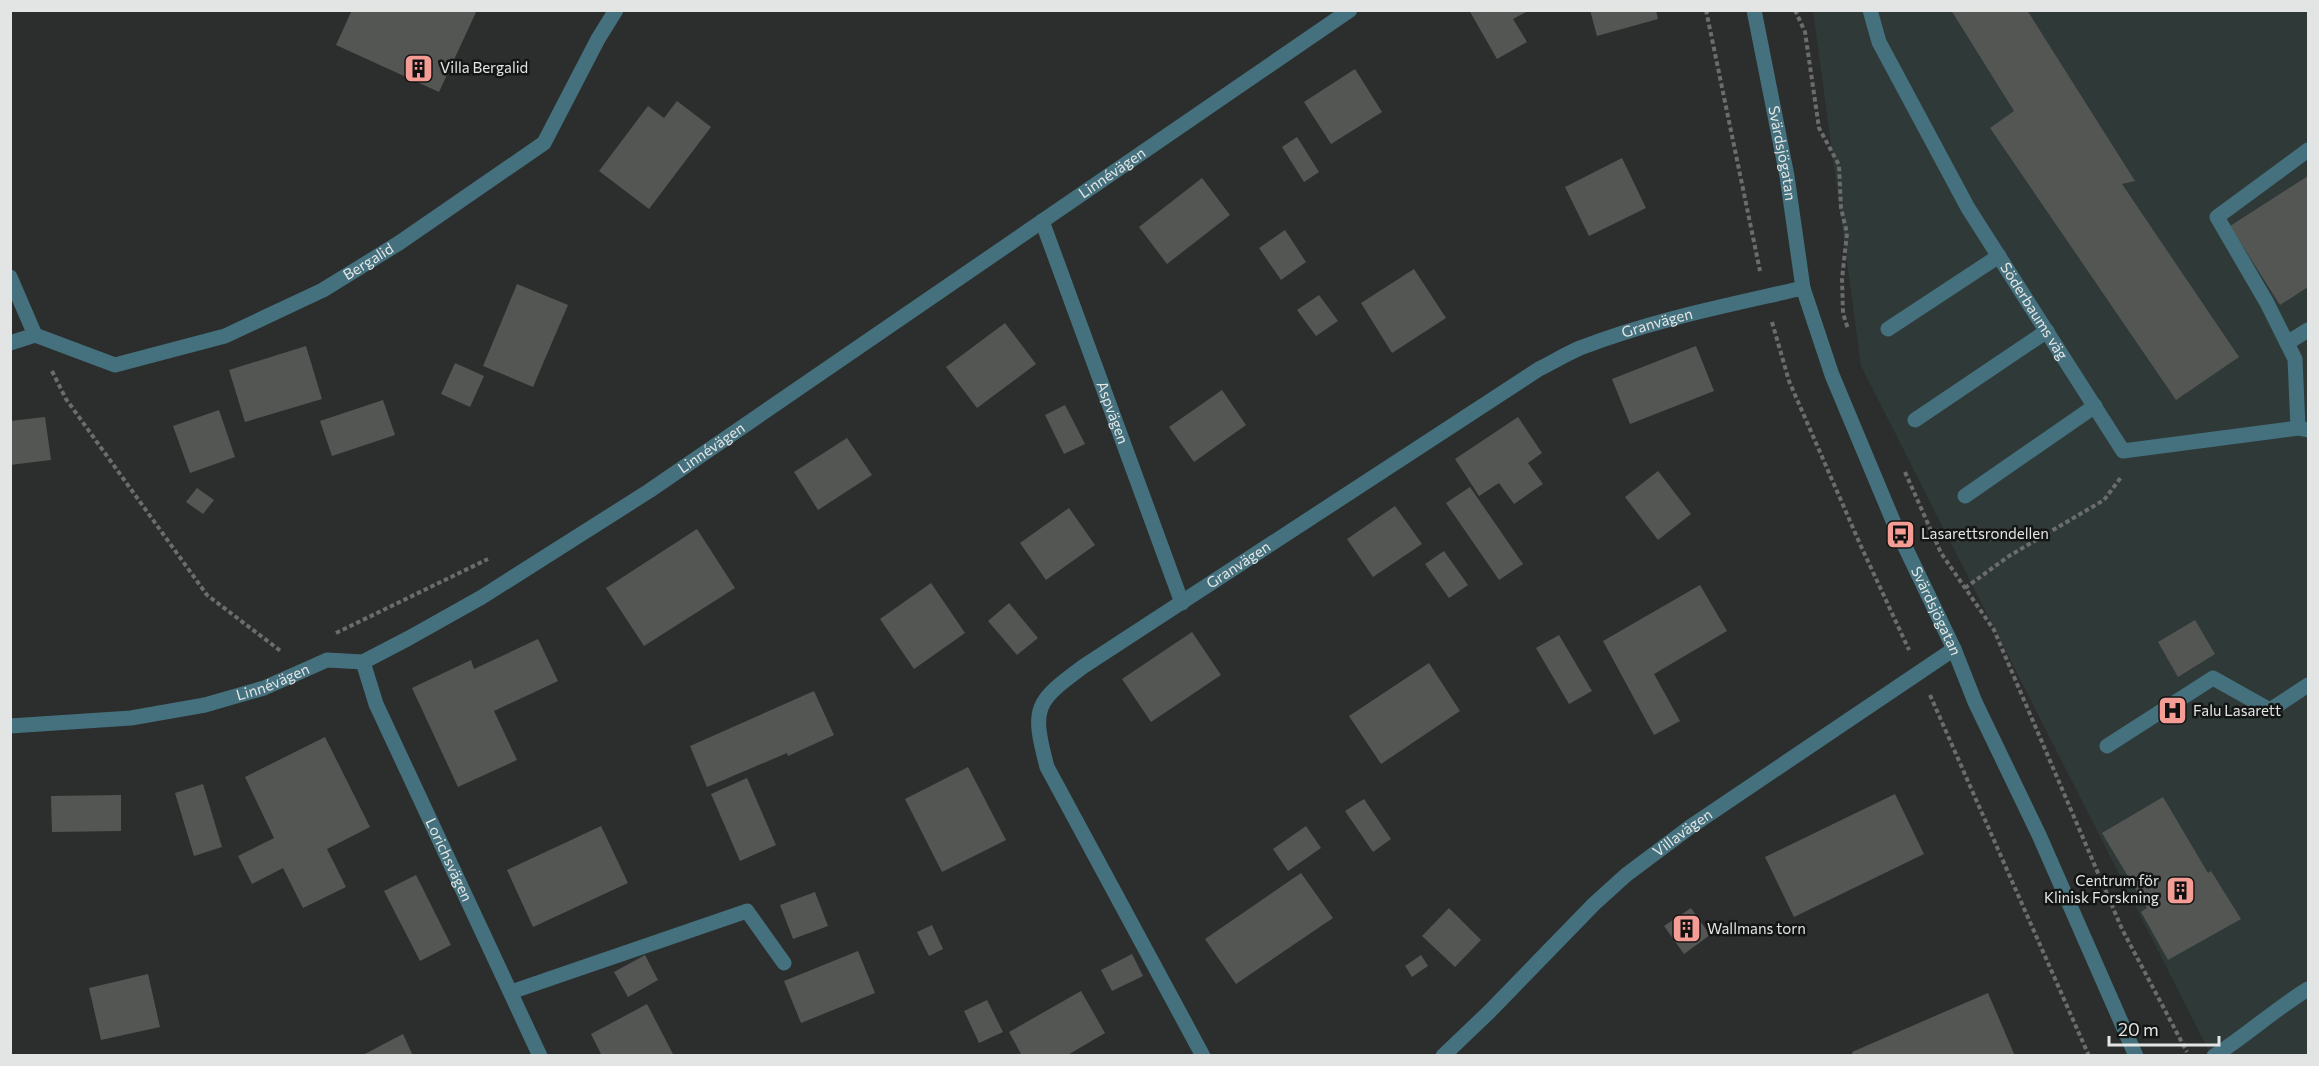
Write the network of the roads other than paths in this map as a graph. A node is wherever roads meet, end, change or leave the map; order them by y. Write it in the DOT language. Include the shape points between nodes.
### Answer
graph roads {
  1 [pos="616,10"];
  2 [pos="1350,10"];
  3 [pos="1754,10"];
  4 [pos="1870,10"];
  5 [pos="2308,150"];
  6 [pos="1042,221"];
  7 [pos="1999,256"];
  8 [pos="10,277"];
  9 [pos="1803,288"];
  10 [pos="1888,329"];
  11 [pos="2308,330"];
  12 [pos="2047,331"];
  13 [pos="35,335"];
  14 [pos="10,343"];
  15 [pos="2287,343"];
  16 [pos="2095,406"];
  17 [pos="1915,420"];
  18 [pos="2303,429"];
  19 [pos="1965,496"];
  20 [pos="1182,603"];
  21 [pos="1954,649"];
  22 [pos="363,662"];
  23 [pos="2308,685"];
  24 [pos="10,726"];
  25 [pos="2108,746"];
  26 [pos="784,963"];
  27 [pos="2308,989"];
  28 [pos="511,992"];
  29 [pos="540,1056"];
  30 [pos="1203,1056"];
  31 [pos="1443,1056"];
  32 [pos="2136,1056"];
  33 [pos="2214,1056"];
  1 -- 13 [label="street, Bergalid" via="544,143 323,290 225,336 116,364"];
  2 -- 6 [label="street, Linnévägen"];
  3 -- 9 [label="street, Svärdsjögatan" via="1787,176"];
  4 -- 7 [label="street, Söderbaums väg" via="1879,42 1968,208"];
  5 -- 15 [label="street" via="2217,217"];
  6 -- 20 [label="street, Aspvägen"];
  6 -- 22 [label="street, Linnévägen" via="649,491 482,597"];
  7 -- 10 [label="street"];
  7 -- 12 [label="street, Söderbaums väg"];
  8 -- 13 [label="street"];
  9 -- 20 [label="street, Granvägen" via="1712,309 1568,354 1539,369"];
  9 -- 21 [label="street, Svärdsjögatan" via="1864,454"];
  11 -- 15 [label="street"];
  12 -- 16 [label="street, Söderbaums väg"];
  12 -- 17 [label="street"];
  13 -- 14 [label="street"];
  15 -- 18 [label="street" via="2295,359"];
  16 -- 18 [label="street, Söderbaums väg" via="2123,451"];
  16 -- 19 [label="street"];
  20 -- 30 [label="street, Granvägen" via="1052,689 1043,701 1038,719 1047,767"];
  21 -- 31 [label="street, Villavägen" via="1690,827 1626,875"];
  21 -- 32 [label="street, Svärdsjögatan"];
  22 -- 24 [label="street, Linnévägen" via="327,660 264,688 195,707 131,718"];
  22 -- 28 [label="street, Lorichsvägen" via="376,704"];
  23 -- 25 [label="street" via="2270,710 2213,678"];
  26 -- 28 [label="street" via="747,911"];
  27 -- 33 [label="street"];
  28 -- 29 [label="street, Lorichsvägen"];
}
